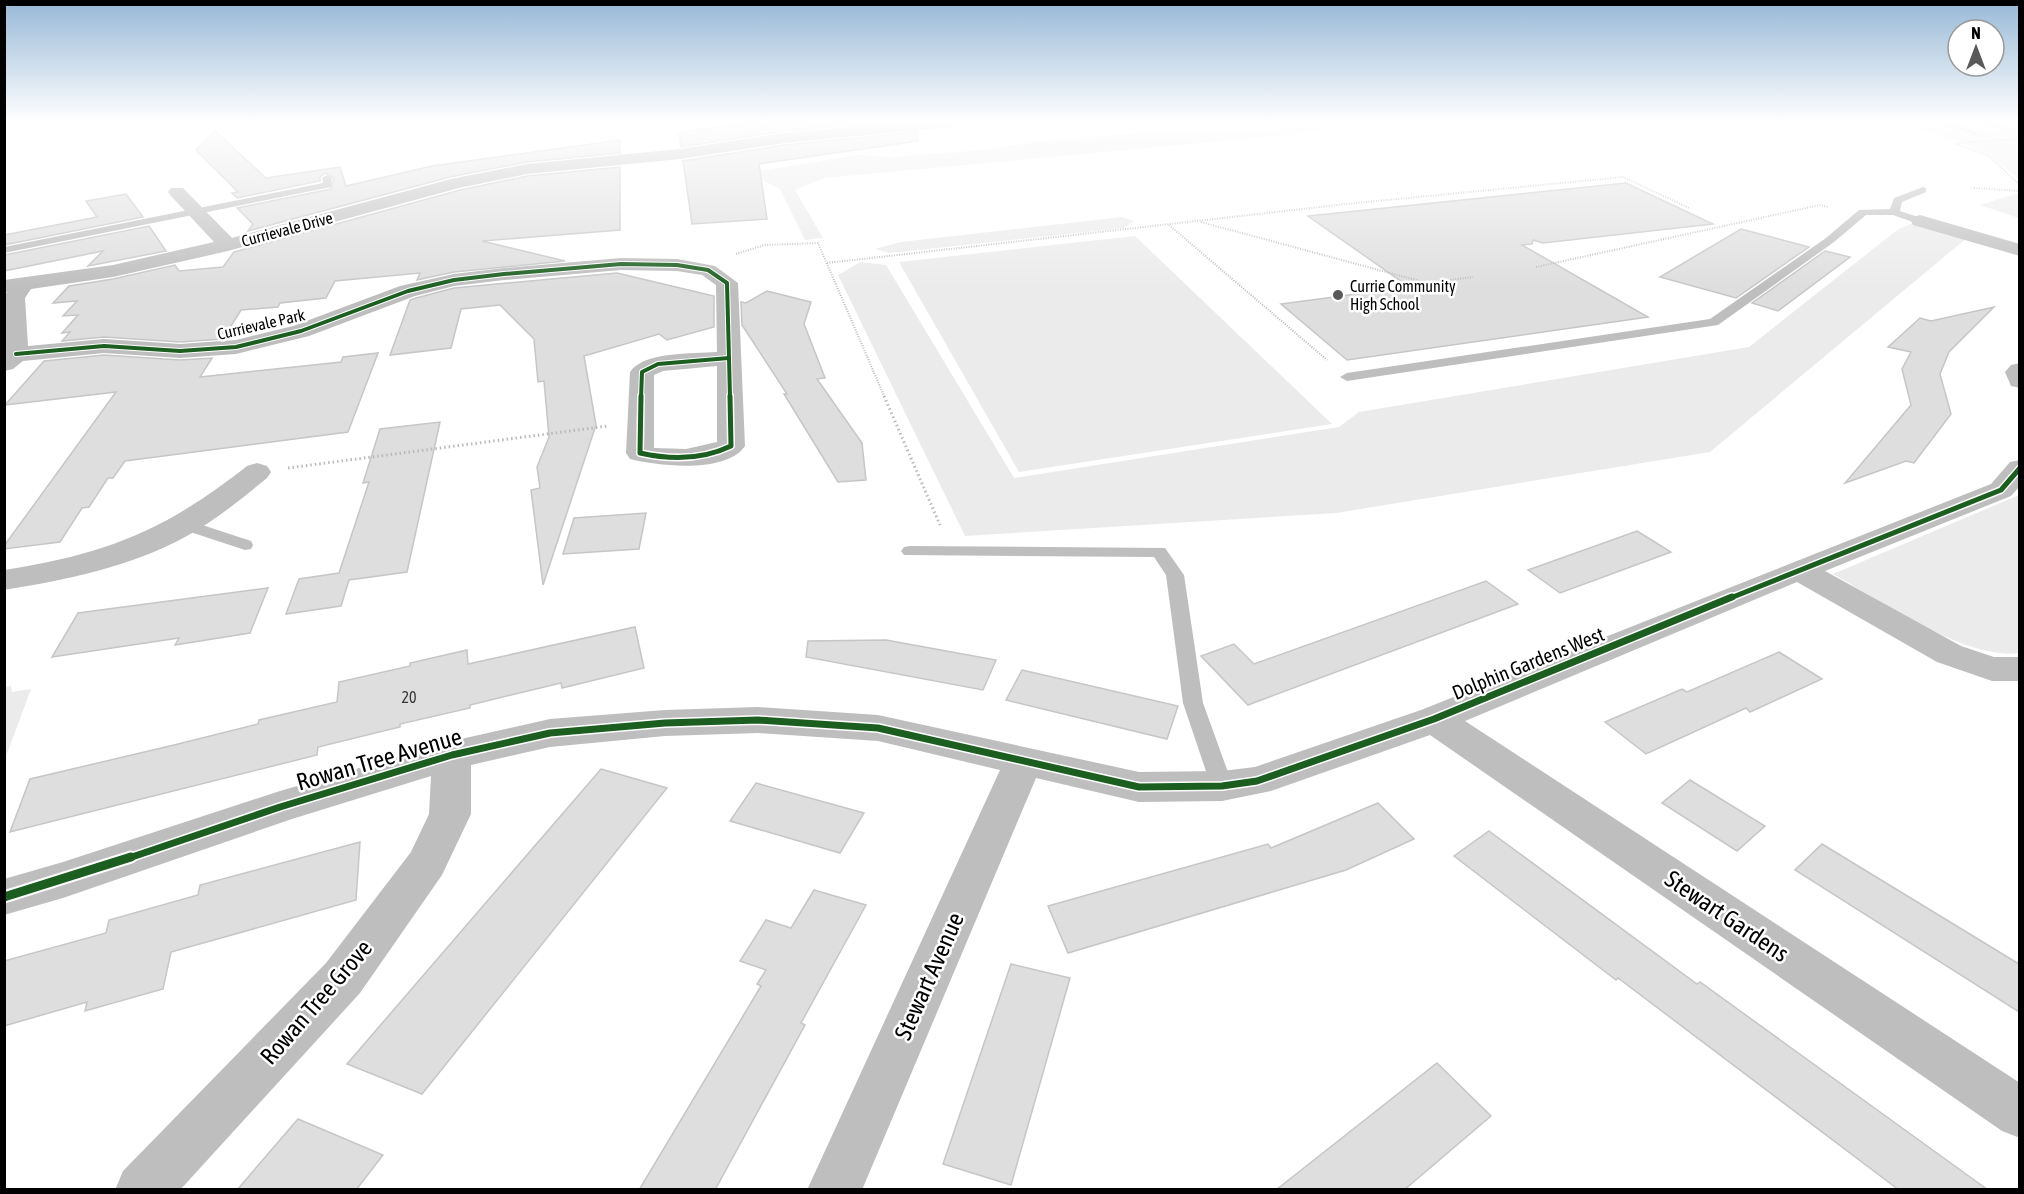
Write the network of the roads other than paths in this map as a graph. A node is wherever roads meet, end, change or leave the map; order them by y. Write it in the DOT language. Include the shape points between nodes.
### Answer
graph roads {
  1 [pos="327,178"];
  2 [pos="483,178"];
  3 [pos="1923,190"];
  4 [pos="177,192"];
  5 [pos="193,211"];
  6 [pos="1894,212"];
  7 [pos="1920,220"];
  8 [pos="228,245"];
  9 [pos="2019,249"];
  10 [pos="4,250"];
  11 [pos="14,285"];
  12 [pos="729,358"];
  13 [pos="10,359"];
  14 [pos="2019,369"];
  15 [pos="1347,377"];
  16 [pos="2019,381"];
  17 [pos="2019,468"];
  18 [pos="257,472"];
  19 [pos="184,524"];
  20 [pos="245,544"];
  21 [pos="910,551"];
  22 [pos="1799,570"];
  23 [pos="4,580"];
  24 [pos="2019,669"];
  25 [pos="1434,719"];
  26 [pos="452,755"];
  27 [pos="1023,762"];
  28 [pos="1222,786"];
  29 [pos="4,897"];
  30 [pos="2019,1113"];
  31 [pos="142,1190"];
  32 [pos="834,1190"];
  1 -- 5 [label="lane" via="328,185"];
  2 -- 8 [label="street, Currievale Drive"];
  3 -- 6 [label="lane" via="1898,200"];
  4 -- 5 [label="street, Currievale Drive"];
  5 -- 8 [label="street, Currievale Drive"];
  5 -- 10 [label="lane"];
  6 -- 7 [label="lane"];
  6 -- 15 [label="lane" via="1863,212 1714,322"];
  7 -- 9 [label="street"];
  8 -- 11 [label="street, Currievale Drive" via="113,271"];
  11 -- 13 [label="street, Currievale Park"];
  12 -- 12 [label="street" via="658,364 642,372 640,453 656,458 716,454 731,446"];
  12 -- 13 [label="street, Currievale Park" via="726,283 708,270 621,264 454,280 408,291 301,331 236,347 180,351 104,346"];
  14 -- 16 [label="street"];
  17 -- 22 [label="street, Dolphin Gardens West" via="2001,490"];
  18 -- 19 [label="street"];
  19 -- 20 [label="lane"];
  19 -- 23 [label="street" via="95,561"];
  21 -- 28 [label="lane" via="1159,552 1175,575 1193,703"];
  22 -- 24 [label="street" via="1949,654 1992,669"];
  22 -- 25 [label="street, Dolphin Gardens West"];
  25 -- 28 [label="street, Dolphin Gardens West" via="1257,781"];
  25 -- 30 [label="street, Stewart Gardens"];
  26 -- 27 [label="street, Rowan Tree Avenue" via="550,733 758,720 878,728"];
  26 -- 29 [label="street, Rowan Tree Avenue"];
  26 -- 31 [label="street, Rowan Tree Grove" via="450,814 427,863 344,978"];
  27 -- 28 [label="street, Dolphin Gardens West" via="1139,787"];
  27 -- 32 [label="street, Stewart Avenue"];
}
